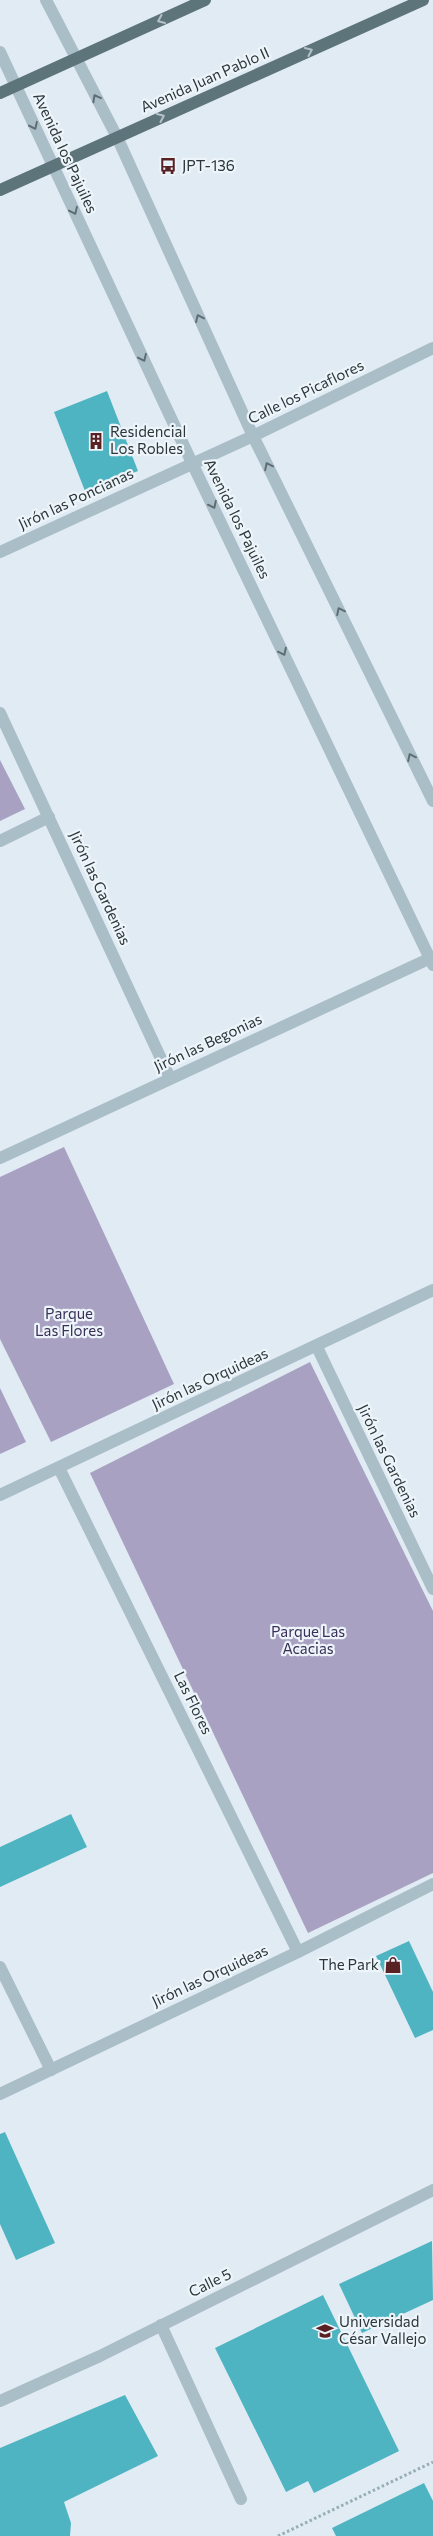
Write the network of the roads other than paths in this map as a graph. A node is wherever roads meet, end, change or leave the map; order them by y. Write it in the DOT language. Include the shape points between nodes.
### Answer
graph roads {
  1 [pos="46,0"];
  2 [pos="205,0"];
  3 [pos="423,0"];
  4 [pos="0,52"];
  5 [pos="75,58"];
  6 [pos="16,86"];
  7 [pos="0,93"];
  8 [pos="116,137"];
  9 [pos="53,167"];
  10 [pos="0,190"];
  11 [pos="433,348"];
  12 [pos="253,436"];
  13 [pos="192,463"];
  14 [pos="0,552"];
  15 [pos="0,713"];
  16 [pos="433,801"];
  17 [pos="49,817"];
  18 [pos="0,841"];
  19 [pos="432,960"];
  20 [pos="170,1078"];
  21 [pos="0,1158"];
  22 [pos="433,1290"];
  23 [pos="316,1347"];
  24 [pos="59,1468"];
  25 [pos="0,1495"];
  26 [pos="433,1589"];
  27 [pos="433,1884"];
  28 [pos="298,1952"];
  29 [pos="0,1967"];
  30 [pos="51,2070"];
  31 [pos="0,2094"];
  32 [pos="433,2190"];
  33 [pos="161,2325"];
  34 [pos="0,2401"];
  35 [pos="241,2499"];
  1 -- 5 [label="street"];
  2 -- 5 [label="main road, one-way"];
  8 -- 3 [label="main road, Avenida Juan Pablo II, one-way"];
  4 -- 6 [label="street, Avenida los Pajuiles"];
  5 -- 6 [label="main road"];
  8 -- 5 [label="street, one-way"];
  6 -- 7 [label="main road"];
  6 -- 9 [label="street, Avenida los Pajuiles, one-way"];
  8 -- 9 [label="main road, Avenida Juan Pablo II"];
  12 -- 8 [label="street, one-way"];
  9 -- 10 [label="main road, Avenida Juan Pablo II"];
  9 -- 13 [label="street, Avenida los Pajuiles, one-way"];
  11 -- 12 [label="street, Calle los Picaflores"];
  12 -- 13 [label="street, Calle los Picaflores"];
  16 -- 12 [label="street, one-way"];
  13 -- 14 [label="street, Jirón las Poncianas"];
  13 -- 19 [label="street, Avenida los Pajuiles, one-way"];
  15 -- 17 [label="street, Jirón las Gardenias"];
  17 -- 18 [label="street"];
  17 -- 20 [label="street, Jirón las Gardenias"];
  19 -- 20 [label="street, Jirón las Begonias"];
  20 -- 21 [label="street, Jirón las Begonias"];
  22 -- 23 [label="street, Jirón las Orquideas"];
  23 -- 24 [label="street, Jirón las Orquideas"];
  23 -- 26 [label="street, Jirón las Gardenias"];
  24 -- 25 [label="street, Jirón las Orquideas"];
  24 -- 28 [label="street, Las Flores"];
  27 -- 28 [label="street, Jirón las Orquideas"];
  28 -- 30 [label="street, Jirón las Orquideas"];
  29 -- 30 [label="street"];
  30 -- 31 [label="street, Jirón las Orquideas"];
  32 -- 33 [label="street, Calle 5"];
  33 -- 34 [label="street, Calle 5"];
  33 -- 35 [label="street"];
}
